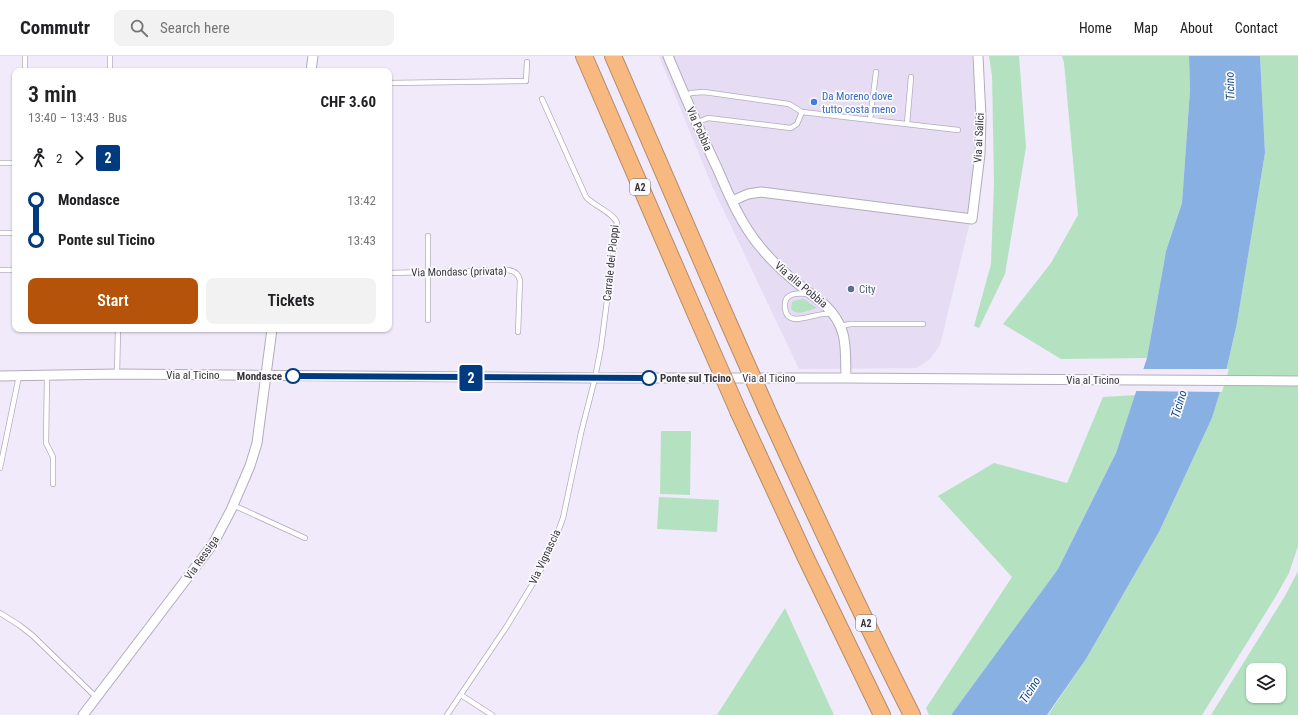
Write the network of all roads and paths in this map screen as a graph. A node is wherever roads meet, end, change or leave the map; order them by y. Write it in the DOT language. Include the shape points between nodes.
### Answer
graph roads {
  1 [pos="25,56"];
  2 [pos="110,56"];
  3 [pos="313,56"];
  4 [pos="584,56"];
  5 [pos="613,56"];
  6 [pos="668,56"];
  7 [pos="978,56"];
  8 [pos="527,62"];
  9 [pos="25,68"];
  10 [pos="110,68"];
  11 [pos="311,68"];
  12 [pos="876,72"];
  13 [pos="911,77"];
  14 [pos="392,83"];
  15 [pos="685,96"];
  16 [pos="542,99"];
  17 [pos="802,112"];
  18 [pos="870,120"];
  19 [pos="696,123"];
  20 [pos="907,124"];
  21 [pos="958,130"];
  22 [pos="0,163"];
  23 [pos="12,163"];
  24 [pos="732,201"];
  25 [pos="0,233"];
  26 [pos="12,233"];
  27 [pos="428,236"];
  28 [pos="0,270"];
  29 [pos="12,270"];
  30 [pos="428,272"];
  31 [pos="392,273"];
  32 [pos="811,294"];
  33 [pos="428,320"];
  34 [pos="839,322"];
  35 [pos="923,324"];
  36 [pos="118,332"];
  37 [pos="272,332"];
  38 [pos="518,332"];
  39 [pos="117,374"];
  40 [pos="0,376"];
  41 [pos="19,376"];
  42 [pos="47,376"];
  43 [pos="265,376"];
  44 [pos="595,378"];
  45 [pos="846,378"];
  46 [pos="1298,381"];
  47 [pos="0,468"];
  48 [pos="52,484"];
  49 [pos="233,506"];
  50 [pos="306,538"];
  51 [pos="0,613"];
  52 [pos="461,695"];
  53 [pos="97,698"];
  54 [pos="83,715"];
  55 [pos="447,715"];
  56 [pos="492,715"];
  57 [pos="882,715"];
  58 [pos="912,715"];
  1 -- 9 [label="lane"];
  2 -- 10 [label="lane"];
  3 -- 11 [label="street"];
  4 -- 57 [label="highway, A2, bridge" via="739,413"];
  5 -- 58 [label="highway, A2, bridge" via="767,410 861,613"];
  6 -- 15 [label="street, Via Pobbia"];
  7 -- 24 [label="street, Via ai Salici" via="980,154 972,219 761,192"];
  8 -- 14 [label="lane" via="526,81"];
  12 -- 18 [label="lane"];
  13 -- 20 [label="lane"];
  15 -- 17 [label="lane" via="704,92 789,104"];
  15 -- 19 [label="street, Via Pobbia"];
  16 -- 44 [label="lane, Carrale dei Pioppi" via="586,196 597,207 615,217 617,223"];
  17 -- 18 [label="lane"];
  17 -- 19 [label="lane" via="797,124 791,128 708,118"];
  18 -- 20 [label="lane"];
  19 -- 24 [label="street, Via Pobbia"];
  20 -- 21 [label="lane"];
  22 -- 23 [label="lane"];
  24 -- 32 [label="street, Via alla Pobbia" via="765,253 785,274"];
  25 -- 26 [label="lane"];
  27 -- 30 [label="lane"];
  28 -- 29 [label="lane"];
  30 -- 31 [label="lane, Via Mondasc (privata)"];
  30 -- 33 [label="lane"];
  30 -- 38 [label="lane, Via Mondasc (privata)" via="508,270 516,273 520,277"];
  32 -- 34 [label="street, Via alla Pobbia" via="825,305"];
  32 -- 34 [label="lane" via="797,293 789,296 785,304 789,316 797,320 829,313"];
  34 -- 35 [label="lane"];
  34 -- 45 [label="street" via="845,343"];
  36 -- 39 [label="lane"];
  37 -- 43 [label="street, Via Ressiga"];
  39 -- 42 [label="street, Via al Ticino"];
  39 -- 43 [label="street, Via al Ticino"];
  40 -- 41 [label="street, Via al Ticino"];
  41 -- 42 [label="street, Via al Ticino"];
  41 -- 47 [label="lane"];
  42 -- 48 [label="lane" via="46,443 53,457"];
  43 -- 44 [label="street, Via al Ticino"];
  43 -- 49 [label="street, Via Ressiga" via="254,454"];
  44 -- 45 [label="street, Via al Ticino"];
  44 -- 52 [label="lane, Via Vignascia" via="563,518 554,540 526,595"];
  45 -- 46 [label="street, Via al Ticino"];
  49 -- 50 [label="lane"];
  49 -- 53 [label="street, Via Ressiga" via="213,544"];
  51 -- 53 [label="lane" via="32,636"];
  52 -- 55 [label="lane, Via Vignascia"];
  52 -- 56 [label="lane"];
  53 -- 54 [label="street, Via Ressiga"];
}
